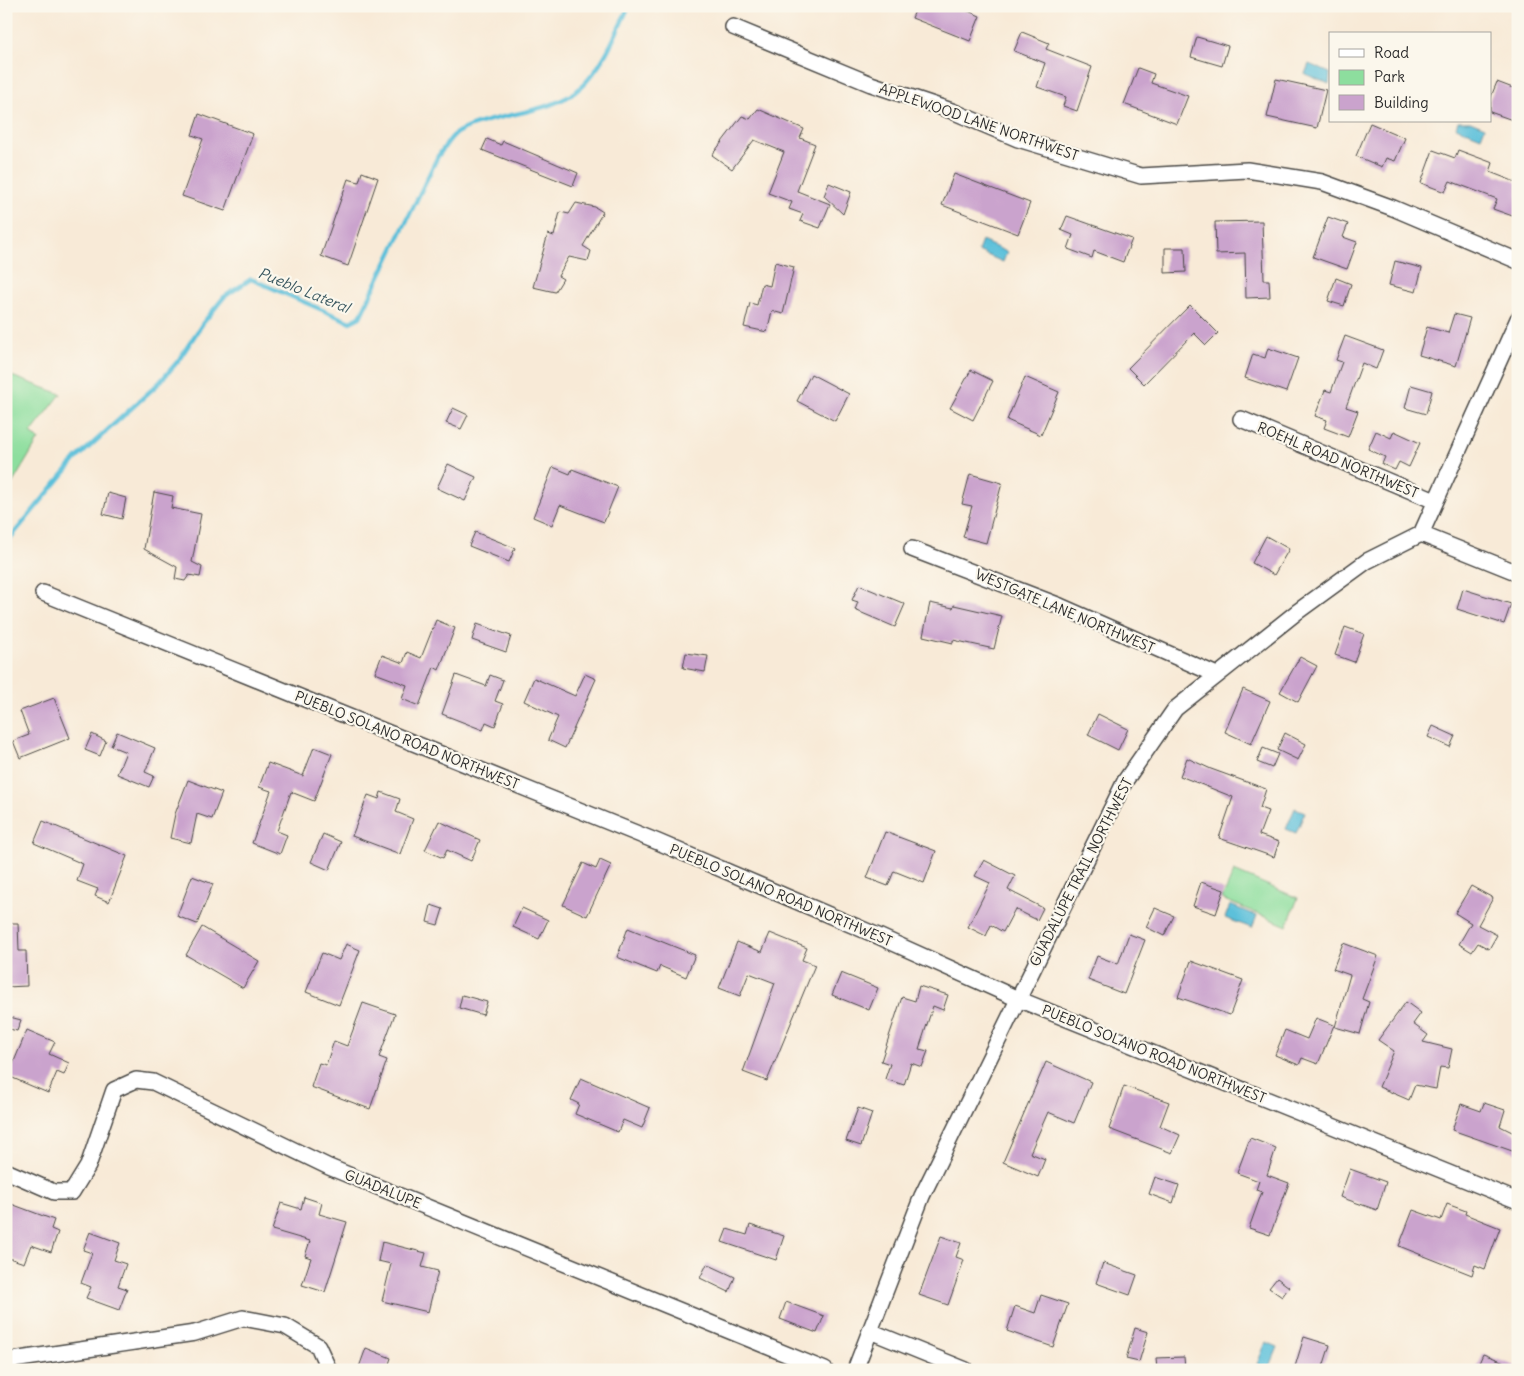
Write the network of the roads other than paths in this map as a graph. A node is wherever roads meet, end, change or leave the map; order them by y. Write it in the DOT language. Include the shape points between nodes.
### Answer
graph roads {
  1 [pos="733,28"];
  2 [pos="1518,261"];
  3 [pos="1518,320"];
  4 [pos="1513,345"];
  5 [pos="1241,419"];
  6 [pos="1435,501"];
  7 [pos="1421,534"];
  8 [pos="912,549"];
  9 [pos="1518,573"];
  10 [pos="43,593"];
  11 [pos="1217,675"];
  12 [pos="1018,998"];
  13 [pos="6,1171"];
  14 [pos="1518,1201"];
  15 [pos="870,1331"];
  16 [pos="6,1361"];
  17 [pos="329,1370"];
  18 [pos="825,1370"];
  19 [pos="854,1370"];
  20 [pos="966,1370"];
  1 -- 2 [label="street, APPLEWOOD LANE NORTHWEST" via="1018,139 1141,176 1247,170 1322,182"];
  3 -- 4 [label="street"];
  4 -- 6 [label="street"];
  5 -- 6 [label="street, ROEHL ROAD NORTHWEST"];
  6 -- 7 [label="street"];
  7 -- 9 [label="street"];
  7 -- 11 [label="street, GUADALUPE TRAIL NORTHWEST" via="1367,561"];
  8 -- 11 [label="street, WESTGATE LANE NORTHWEST" via="1060,606"];
  10 -- 12 [label="street, PUEBLO SOLANO ROAD NORTHWEST" via="658,842"];
  11 -- 12 [label="street, GUADALUPE TRAIL NORTHWEST" via="1175,709 1125,781"];
  12 -- 14 [label="street, PUEBLO SOLANO ROAD NORTHWEST"];
  12 -- 15 [label="street, GUADALUPE TRAIL NORTHWEST" via="922,1196"];
  13 -- 18 [label="street, GUADALUPE" via="54,1192 72,1192 88,1166 114,1090 136,1080 153,1082 329,1167"];
  15 -- 19 [label="street, GUADALUPE TRAIL NORTHWEST"];
  15 -- 20 [label="street"];
  16 -- 17 [label="street" via="195,1333 243,1318 285,1326 318,1346"];
}
